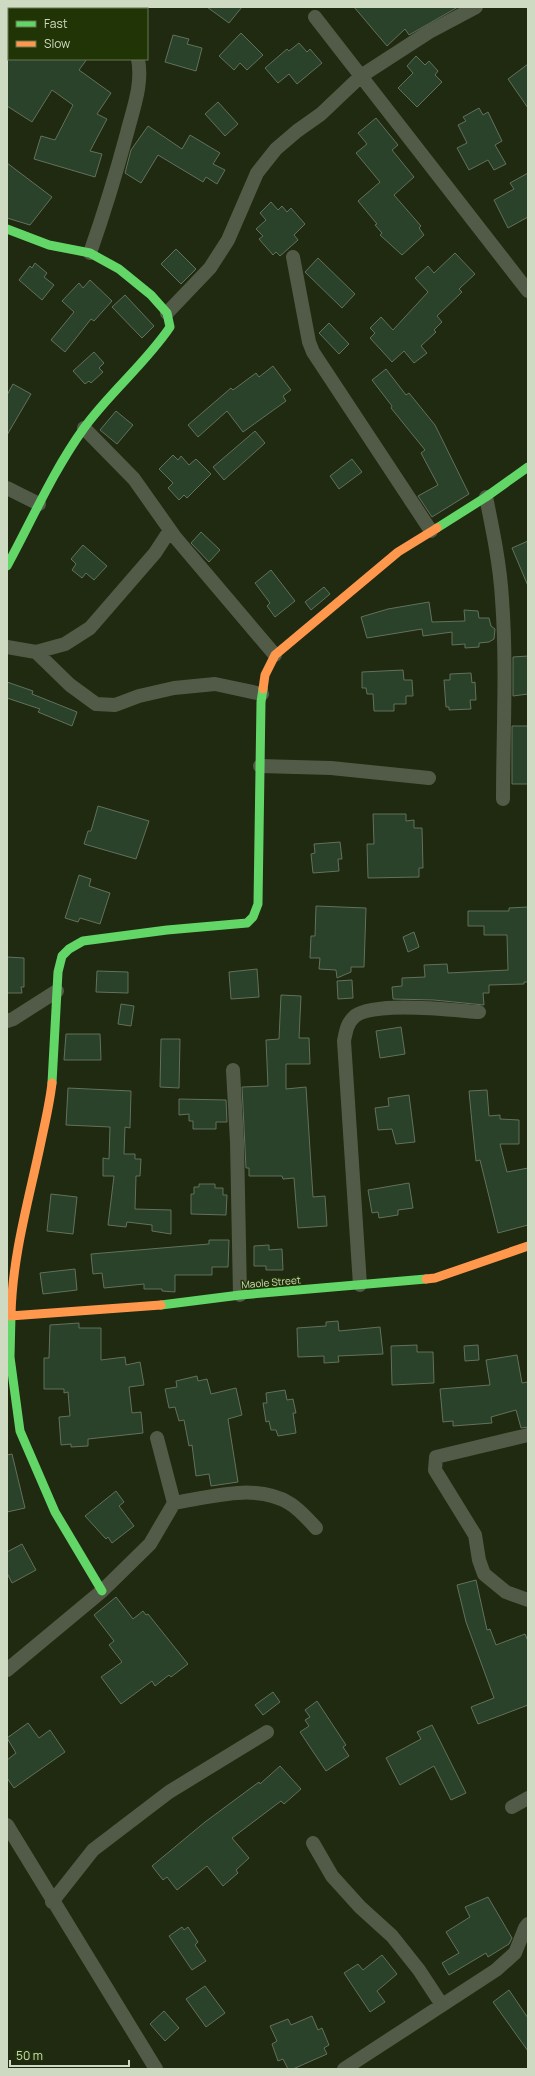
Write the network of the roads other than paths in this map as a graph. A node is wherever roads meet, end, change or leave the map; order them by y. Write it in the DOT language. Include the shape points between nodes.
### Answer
graph roads {
  1 [pos="476,7"];
  2 [pos="315,17"];
  3 [pos="138,60"];
  4 [pos="361,76"];
  5 [pos="7,229"];
  6 [pos="90,253"];
  7 [pos="293,257"];
  8 [pos="528,291"];
  9 [pos="167,313"];
  10 [pos="84,428"];
  11 [pos="528,467"];
  12 [pos="7,488"];
  13 [pos="486,497"];
  14 [pos="39,504"];
  15 [pos="170,530"];
  16 [pos="431,531"];
  17 [pos="7,566"];
  18 [pos="7,647"];
  19 [pos="36,652"];
  20 [pos="275,654"];
  21 [pos="262,694"];
  22 [pos="260,766"];
  23 [pos="429,778"];
  24 [pos="503,799"];
  25 [pos="57,991"];
  26 [pos="479,1012"];
  27 [pos="7,1021"];
  28 [pos="234,1070"];
  29 [pos="528,1246"];
  30 [pos="360,1285"];
  31 [pos="9,1292"];
  32 [pos="240,1295"];
  33 [pos="10,1316"];
  34 [pos="14,1432"];
  35 [pos="528,1435"];
  36 [pos="158,1438"];
  37 [pos="174,1503"];
  38 [pos="316,1528"];
  39 [pos="102,1591"];
  40 [pos="528,1600"];
  41 [pos="7,1670"];
  42 [pos="267,1732"];
  43 [pos="528,1798"];
  44 [pos="512,1807"];
  45 [pos="7,1825"];
  46 [pos="313,1843"];
  47 [pos="52,1902"];
  48 [pos="528,1924"];
  49 [pos="442,2005"];
  50 [pos="156,2069"];
  51 [pos="344,2069"];
  1 -- 4 [label="street" via="429,32"];
  2 -- 4 [label="street"];
  3 -- 6 [label="street" via="140,70 137,94 110,196"];
  4 -- 8 [label="street"];
  4 -- 9 [label="street" via="321,114 276,149 257,173 228,240 210,268"];
  5 -- 6 [label="street" via="50,245"];
  6 -- 9 [label="street" via="119,270 151,295"];
  7 -- 16 [label="street" via="313,352"];
  9 -- 10 [label="street" via="170,327 161,342 101,406"];
  10 -- 14 [label="street"];
  10 -- 15 [label="street" via="134,480"];
  11 -- 13 [label="street"];
  12 -- 14 [label="street"];
  13 -- 16 [label="street"];
  13 -- 24 [label="street" via="496,546 502,599"];
  14 -- 17 [label="street"];
  15 -- 19 [label="street" via="155,553 90,628 65,644"];
  15 -- 20 [label="street"];
  16 -- 20 [label="street" via="398,552"];
  18 -- 19 [label="street"];
  19 -- 21 [label="street" via="70,685 96,704 115,705 174,688 215,684"];
  20 -- 21 [label="street" via="265,675"];
  21 -- 22 [label="street"];
  22 -- 23 [label="street" via="331,768"];
  22 -- 25 [label="street" via="258,904 253,917 247,923 174,929 83,941 62,956"];
  25 -- 27 [label="street"];
  25 -- 31 [label="street" via="51,1092"];
  26 -- 30 [label="street" via="380,1008 361,1013 347,1026 344,1041"];
  28 -- 32 [label="street"];
  29 -- 30 [label="street, Maole Street" via="436,1278"];
  30 -- 32 [label="street, Maole Street"];
  31 -- 33 [label="street"];
  32 -- 33 [label="street, Maole Street" via="168,1305"];
  33 -- 34 [label="street"];
  34 -- 39 [label="street" via="55,1512"];
  35 -- 40 [label="street" via="436,1457 435,1463 435,1470 475,1535 484,1574 506,1592"];
  36 -- 37 [label="street"];
  37 -- 38 [label="street" via="234,1494 272,1495 289,1503"];
  37 -- 39 [label="street" via="150,1544"];
  39 -- 41 [label="street"];
  42 -- 47 [label="street" via="169,1792 93,1850"];
  43 -- 44 [label="street"];
  45 -- 47 [label="street"];
  46 -- 49 [label="street" via="332,1876 360,1907 392,1936"];
  47 -- 50 [label="street"];
  48 -- 49 [label="street" via="524,1928 516,1953 496,1970"];
  49 -- 51 [label="street"];
}
